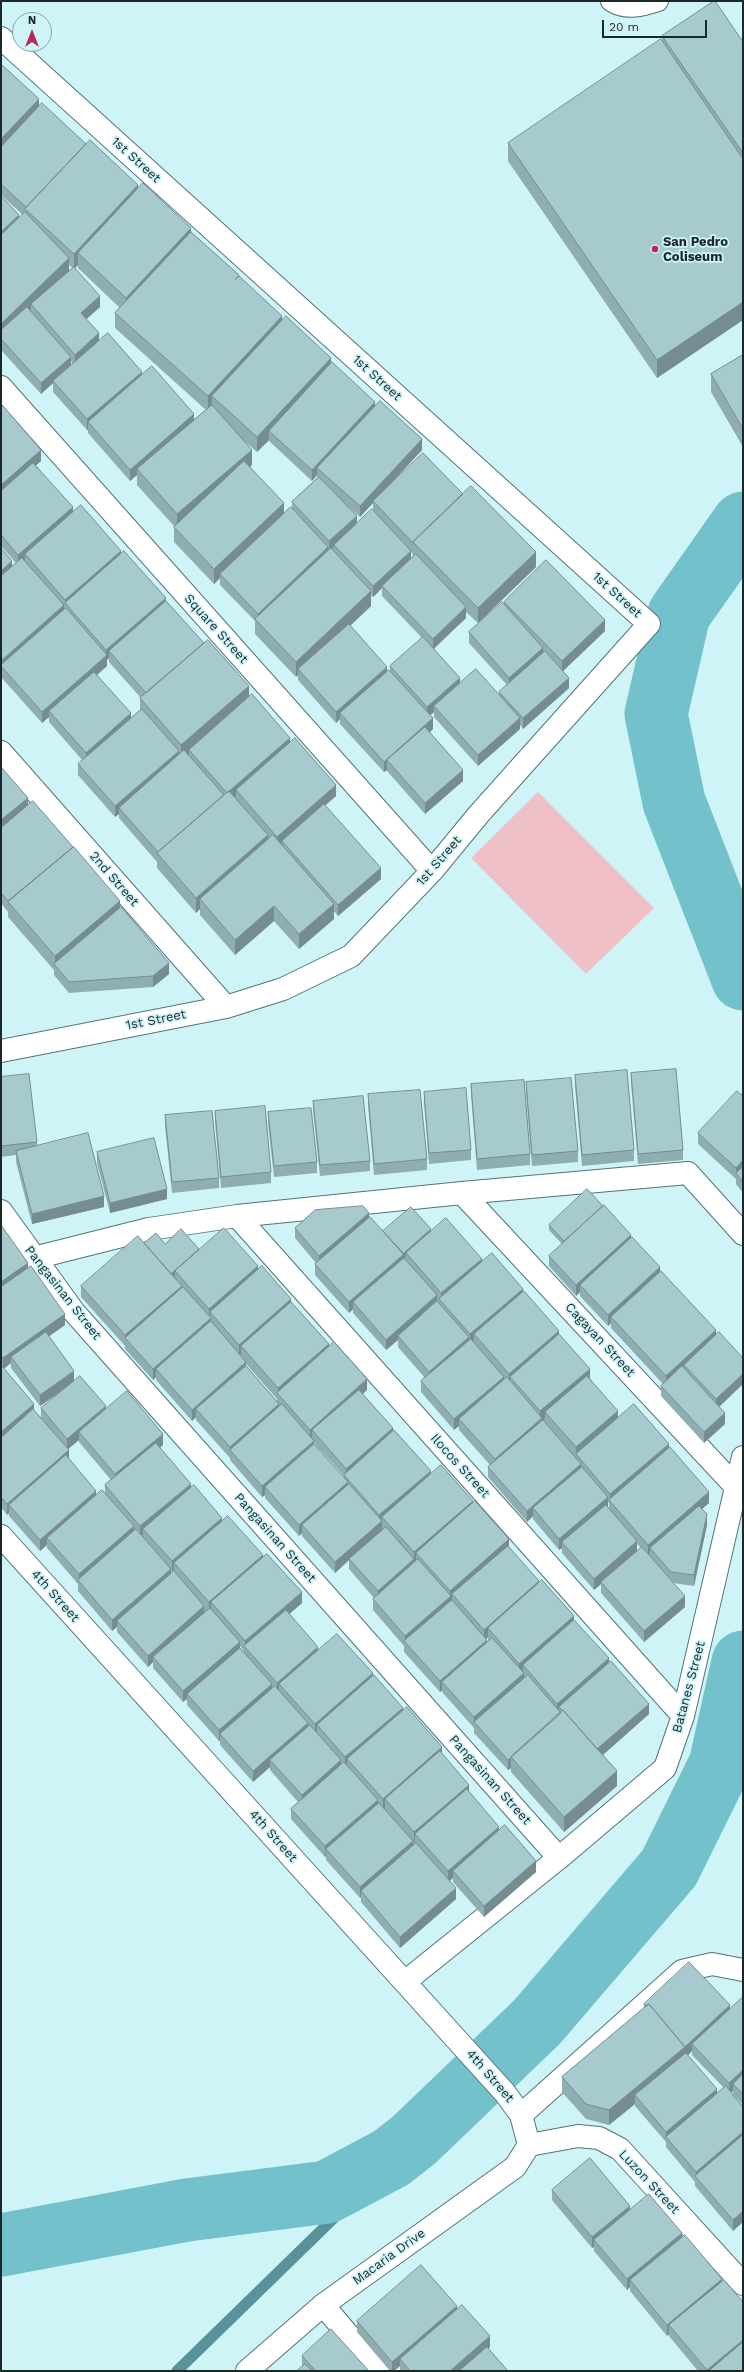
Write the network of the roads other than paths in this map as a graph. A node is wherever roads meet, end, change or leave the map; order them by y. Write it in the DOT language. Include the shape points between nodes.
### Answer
graph roads {
  1 [pos="611,1"];
  2 [pos="658,1"];
  3 [pos="1,38"];
  4 [pos="1,387"];
  5 [pos="1,752"];
  6 [pos="432,871"];
  7 [pos="226,1007"];
  8 [pos="1,1051"];
  9 [pos="462,1193"];
  10 [pos="1,1211"];
  11 [pos="237,1216"];
  12 [pos="743,1234"];
  13 [pos="34,1258"];
  14 [pos="743,1457"];
  15 [pos="737,1488"];
  16 [pos="1,1536"];
  17 [pos="683,1716"];
  18 [pos="559,1858"];
  19 [pos="743,1970"];
  20 [pos="412,1989"];
  21 [pos="521,2115"];
  22 [pos="529,2144"];
  23 [pos="743,2284"];
  24 [pos="323,2305"];
  25 [pos="247,2371"];
  26 [pos="379,2371"];
  1 -- 2 [label="lane" via="622,7 640,7"];
  3 -- 6 [label="street, 1st Street" via="649,624 479,814"];
  4 -- 6 [label="street, Square Street"];
  5 -- 7 [label="street, 2nd Street"];
  6 -- 7 [label="street, 1st Street" via="351,956 283,988"];
  7 -- 8 [label="street, 1st Street"];
  9 -- 11 [label="street"];
  9 -- 12 [label="street" via="688,1173"];
  9 -- 15 [label="street, Cagayan Street"];
  10 -- 13 [label="street, Pangasinan Street"];
  11 -- 13 [label="street" via="149,1229"];
  11 -- 17 [label="street, Ilocos Street"];
  13 -- 18 [label="street, Pangasinan Street" via="74,1312"];
  14 -- 15 [label="street, Batanes Street"];
  15 -- 17 [label="street, Batanes Street"];
  16 -- 20 [label="street, 4th Street"];
  17 -- 18 [label="street, Batanes Street" via="665,1768"];
  18 -- 20 [label="street, Batanes Street" via="437,1956"];
  19 -- 21 [label="street" via="712,1964 682,1971"];
  20 -- 21 [label="street, 4th Street" via="506,2093"];
  21 -- 22 [label="street, 4th Street"];
  22 -- 23 [label="street, Luzon Street" via="578,2136 599,2138 620,2149"];
  22 -- 24 [label="street, Macaria Drive" via="515,2167"];
  24 -- 25 [label="street, Macaria Drive"];
  24 -- 26 [label="street"];
}
